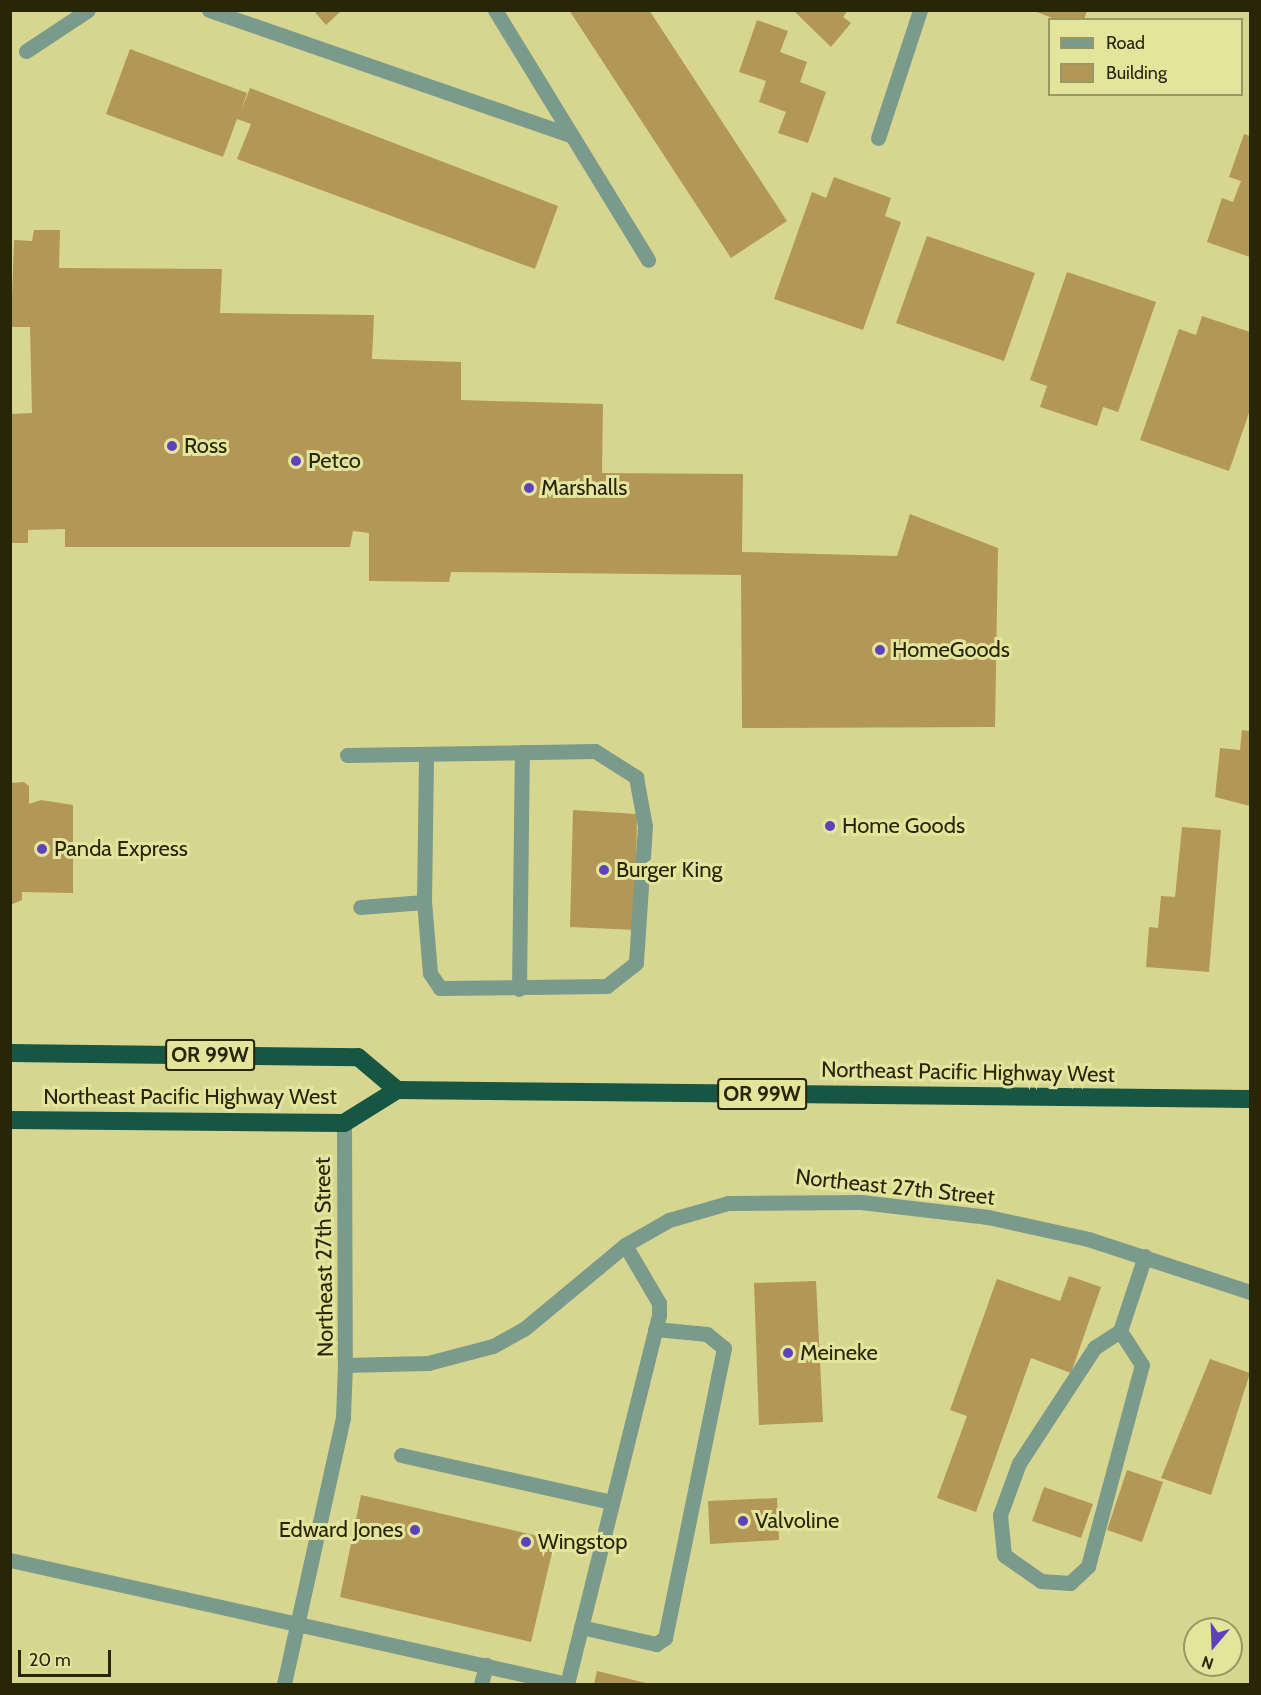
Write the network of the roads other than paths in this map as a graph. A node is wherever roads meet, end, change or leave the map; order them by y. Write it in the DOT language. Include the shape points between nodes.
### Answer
graph roads {
  1 [pos="88,10"];
  2 [pos="209,10"];
  3 [pos="495,10"];
  4 [pos="920,10"];
  5 [pos="26,51"];
  6 [pos="572,136"];
  7 [pos="878,138"];
  8 [pos="648,260"];
  9 [pos="522,752"];
  10 [pos="426,754"];
  11 [pos="347,755"];
  12 [pos="424,902"];
  13 [pos="360,907"];
  14 [pos="519,989"];
  15 [pos="10,1053"];
  16 [pos="397,1090"];
  17 [pos="1251,1099"];
  18 [pos="10,1120"];
  19 [pos="344,1123"];
  20 [pos="625,1245"];
  21 [pos="1145,1256"];
  22 [pos="1251,1292"];
  23 [pos="655,1329"];
  24 [pos="1120,1332"];
  25 [pos="345,1365"];
  26 [pos="400,1455"];
  27 [pos="612,1502"];
  28 [pos="10,1560"];
  29 [pos="299,1622"];
  30 [pos="581,1627"];
  31 [pos="486,1665"];
  32 [pos="284,1684"];
  33 [pos="481,1684"];
  1 -- 5 [label="street"];
  2 -- 6 [label="street"];
  3 -- 6 [label="street"];
  4 -- 7 [label="street"];
  6 -- 8 [label="street"];
  9 -- 10 [label="street"];
  9 -- 14 [label="street"];
  9 -- 14 [label="street" via="595,751 636,777 645,826 636,963 607,986"];
  10 -- 11 [label="street"];
  10 -- 12 [label="street"];
  12 -- 13 [label="street"];
  12 -- 14 [label="street" via="430,973 440,988"];
  15 -- 16 [label="highway, Northeast Pacific Highway West / OR 99W" via="358,1057"];
  16 -- 17 [label="highway, Northeast Pacific Highway West / OR 99W"];
  16 -- 19 [label="highway, Northeast Pacific Highway West"];
  18 -- 19 [label="highway, Northeast Pacific Highway West"];
  19 -- 25 [label="street, Northeast 27th Street"];
  20 -- 21 [label="street, Northeast 27th Street" via="669,1220 728,1203 788,1199 988,1217"];
  20 -- 23 [label="street" via="659,1303"];
  20 -- 25 [label="street, Northeast 27th Street" via="524,1329 493,1346 428,1363"];
  21 -- 22 [label="street, Northeast 27th Street"];
  21 -- 24 [label="street"];
  23 -- 27 [label="street"];
  23 -- 30 [label="street" via="707,1334 724,1347 665,1638 656,1644"];
  24 -- 24 [label="street" via="1142,1365 1088,1566 1070,1583 1041,1581 1004,1555 1000,1515 1019,1463 1095,1347"];
  25 -- 29 [label="street" via="343,1417"];
  26 -- 27 [label="street"];
  27 -- 30 [label="street"];
  28 -- 29 [label="street"];
  29 -- 31 [label="street"];
  29 -- 32 [label="street"];
  30 -- 31 [label="street" via="567,1684"];
  31 -- 33 [label="street"];
}
